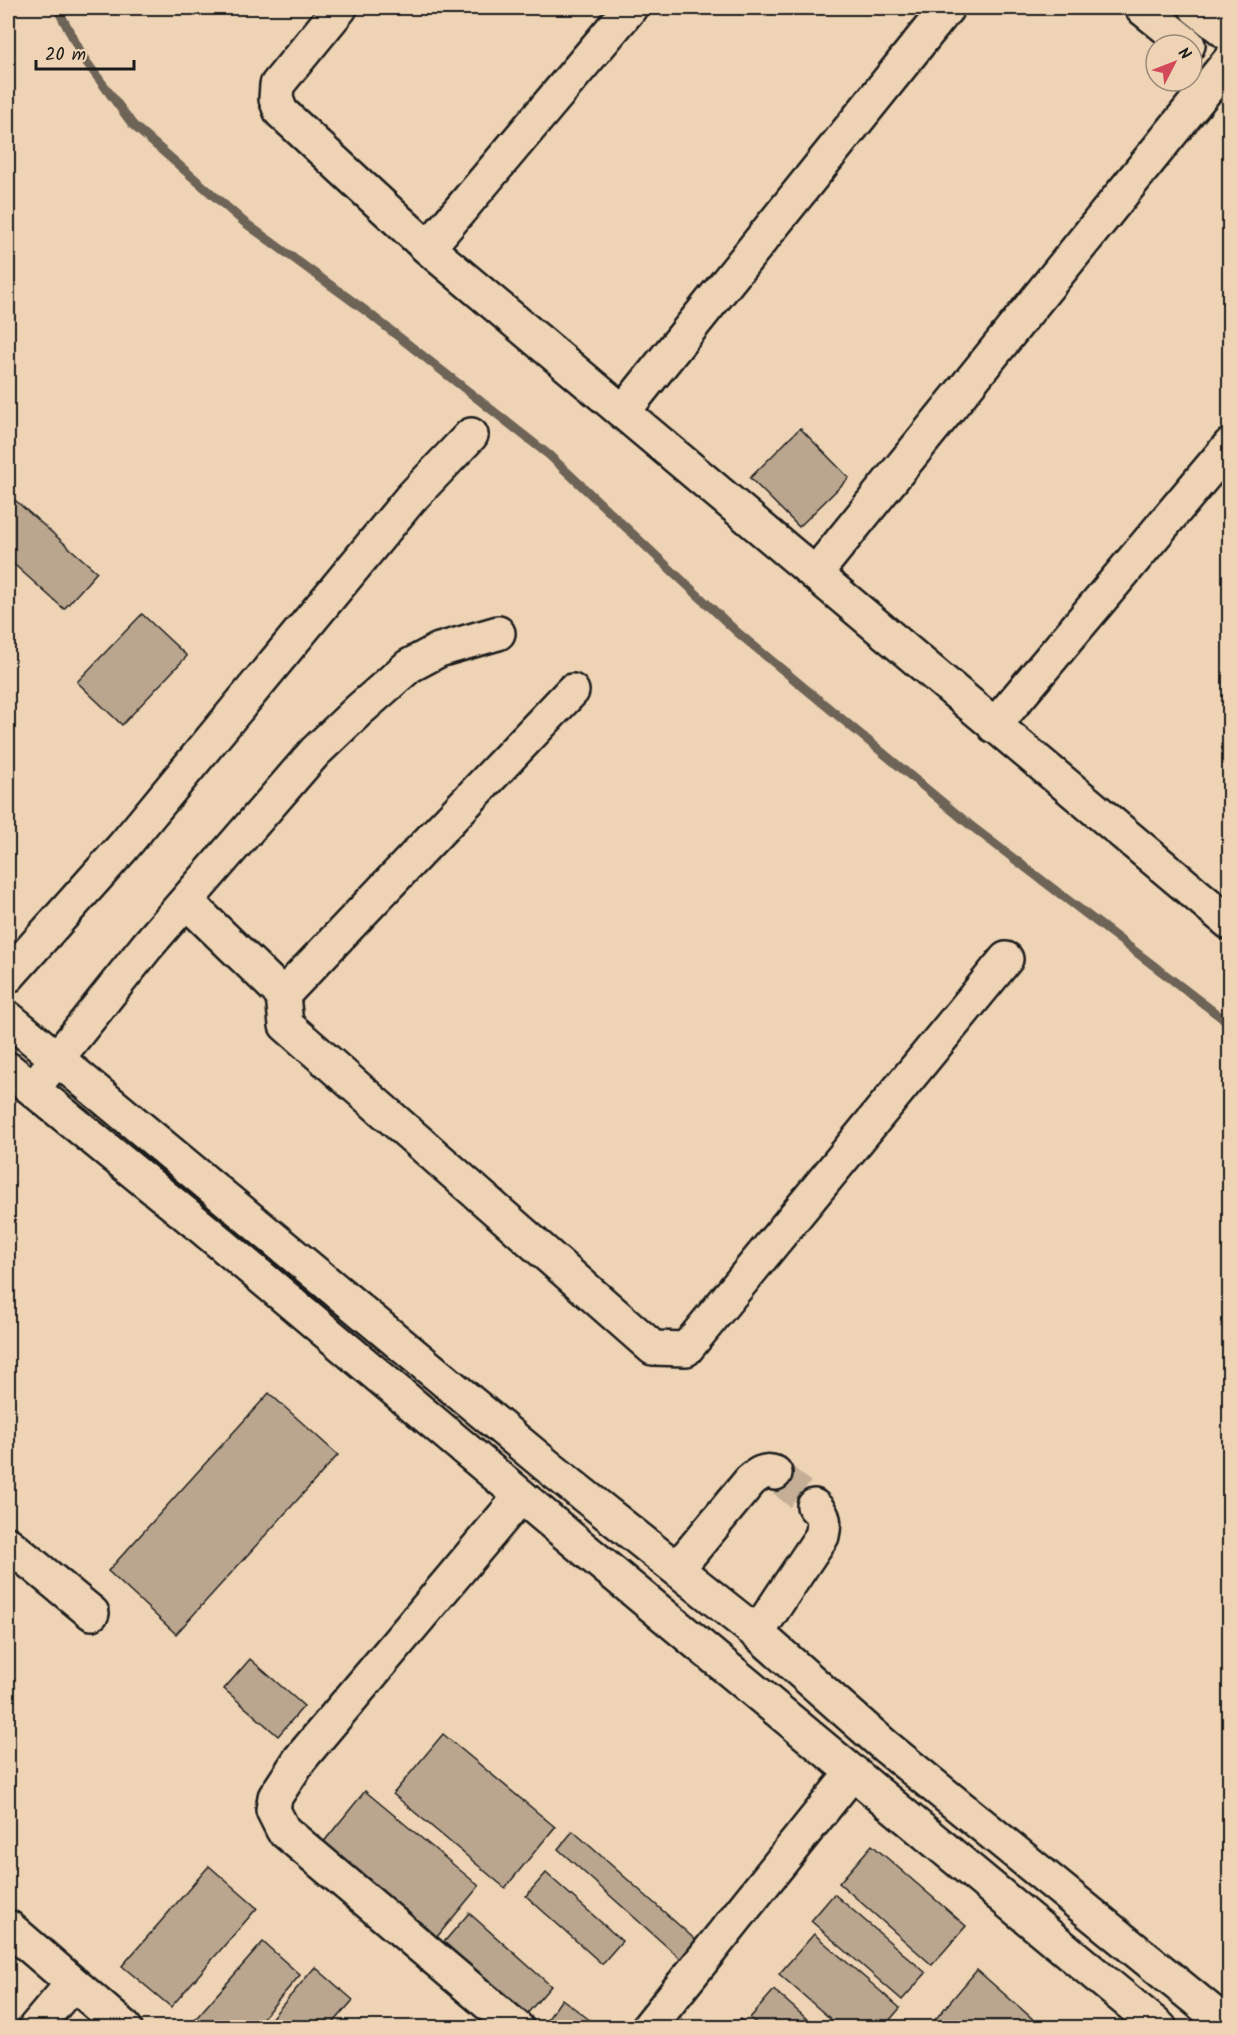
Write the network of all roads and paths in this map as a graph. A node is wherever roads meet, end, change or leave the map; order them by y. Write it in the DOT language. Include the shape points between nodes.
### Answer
graph roads {
  1 [pos="340,8"];
  2 [pos="630,8"];
  3 [pos="947,8"];
  4 [pos="1142,8"];
  5 [pos="1196,8"];
  6 [pos="1173,33"];
  7 [pos="1230,35"];
  8 [pos="1204,56"];
  9 [pos="1226,70"];
  10 [pos="428,248"];
  11 [pos="623,412"];
  12 [pos="471,435"];
  13 [pos="1230,445"];
  14 [pos="815,574"];
  15 [pos="498,633"];
  16 [pos="572,691"];
  17 [pos="994,726"];
  18 [pos="186,901"];
  19 [pos="1230,923"];
  20 [pos="1006,959"];
  21 [pos="8,976"];
  22 [pos="283,995"];
  23 [pos="9,1022"];
  24 [pos="56,1059"];
  25 [pos="8,1070"];
  26 [pos="33,1089"];
  27 [pos="776,1473"];
  28 [pos="521,1496"];
  29 [pos="814,1506"];
  30 [pos="8,1544"];
  31 [pos="677,1569"];
  32 [pos="92,1613"];
  33 [pos="757,1633"];
  34 [pos="853,1772"];
  35 [pos="8,1927"];
  36 [pos="73,1983"];
  37 [pos="35,2028"];
  38 [pos="125,2028"];
  39 [pos="517,2028"];
  40 [pos="648,2028"];
  41 [pos="1160,2028"];
  42 [pos="1230,2028"];
  1 -- 10 [label="street" via="277,85 276,99 281,112"];
  2 -- 10 [label="street"];
  3 -- 11 [label="street"];
  4 -- 6 [label="street"];
  5 -- 7 [label="street"];
  8 -- 9 [label="street"];
  9 -- 14 [label="street"];
  10 -- 11 [label="street"];
  11 -- 14 [label="street"];
  12 -- 21 [label="street" via="410,499 123,847"];
  13 -- 17 [label="street"];
  14 -- 17 [label="street"];
  15 -- 18 [label="street" via="439,650 409,666 367,702 315,752"];
  16 -- 22 [label="street"];
  17 -- 19 [label="street"];
  18 -- 22 [label="street"];
  18 -- 24 [label="street"];
  20 -- 22 [label="street" via="686,1349 653,1348 286,1025"];
  23 -- 24 [label="street"];
  24 -- 26 [label="street"];
  24 -- 31 [label="street"];
  25 -- 26 [label="street"];
  26 -- 28 [label="street"];
  27 -- 31 [label="street" via="759,1473 750,1481"];
  28 -- 34 [label="street"];
  28 -- 39 [label="street" via="300,1760 275,1797 273,1810 283,1830"];
  29 -- 33 [label="street" via="825,1523 822,1536"];
  30 -- 32 [label="street"];
  31 -- 33 [label="street"];
  33 -- 42 [label="street" via="885,1746"];
  34 -- 40 [label="street"];
  34 -- 41 [label="street"];
  35 -- 36 [label="street"];
  36 -- 37 [label="street"];
  36 -- 38 [label="street"];
}
